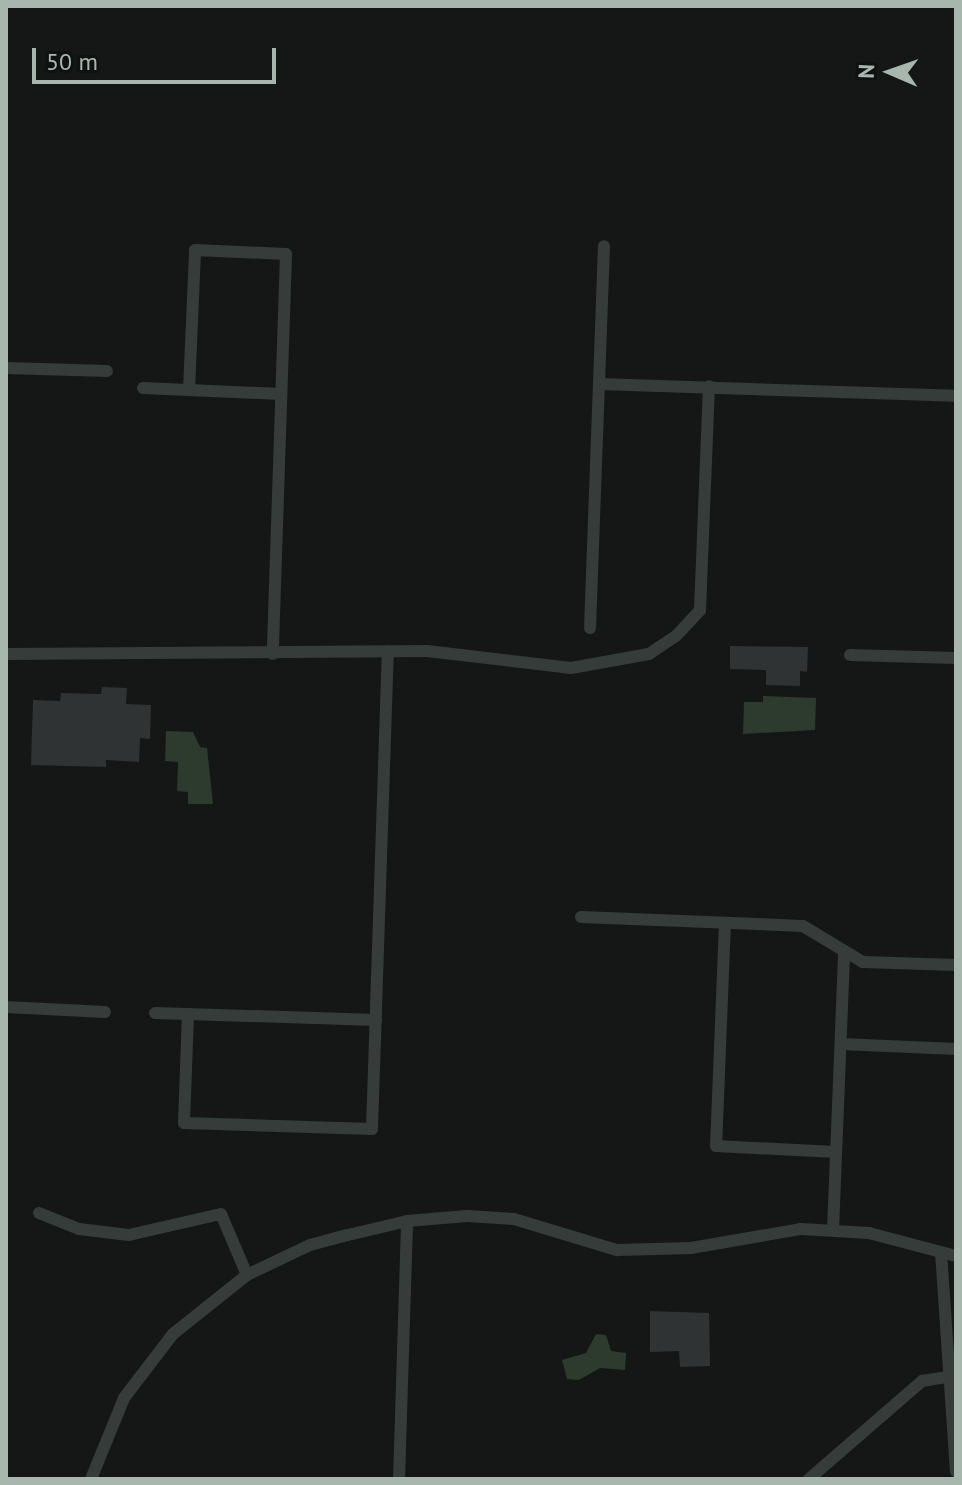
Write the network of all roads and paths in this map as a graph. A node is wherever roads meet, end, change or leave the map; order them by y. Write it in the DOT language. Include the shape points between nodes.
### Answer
graph roads {
  1 [pos="604,246"];
  2 [pos="6,368"];
  3 [pos="107,371"];
  4 [pos="599,384"];
  5 [pos="709,386"];
  6 [pos="143,388"];
  7 [pos="189,390"];
  8 [pos="281,394"];
  9 [pos="956,396"];
  10 [pos="590,628"];
  11 [pos="388,651"];
  12 [pos="6,654"];
  13 [pos="273,654"];
  14 [pos="850,655"];
  15 [pos="956,658"];
  16 [pos="581,917"];
  17 [pos="725,923"];
  18 [pos="844,951"];
  19 [pos="956,965"];
  20 [pos="6,1007"];
  21 [pos="105,1012"];
  22 [pos="155,1013"];
  23 [pos="188,1014"];
  24 [pos="376,1020"];
  25 [pos="841,1044"];
  26 [pos="956,1049"];
  27 [pos="836,1152"];
  28 [pos="39,1213"];
  29 [pos="407,1221"];
  30 [pos="833,1230"];
  31 [pos="941,1252"];
  32 [pos="956,1256"];
  33 [pos="247,1275"];
  34 [pos="948,1377"];
  35 [pos="956,1471"];
  36 [pos="91,1479"];
  37 [pos="399,1479"];
  38 [pos="809,1479"];
  1 -- 4 [label="lane"];
  2 -- 3 [label="lane"];
  4 -- 5 [label="lane"];
  4 -- 10 [label="lane"];
  5 -- 9 [label="lane"];
  5 -- 11 [label="lane" via="700,610 676,636 649,654 571,668"];
  6 -- 7 [label="lane"];
  7 -- 8 [label="lane"];
  7 -- 8 [label="lane" via="195,250 210,250 286,254"];
  8 -- 13 [label="lane"];
  11 -- 13 [label="lane"];
  11 -- 24 [label="lane"];
  12 -- 13 [label="lane"];
  14 -- 15 [label="lane"];
  16 -- 17 [label="lane"];
  17 -- 18 [label="lane" via="803,926"];
  17 -- 27 [label="lane" via="716,1146"];
  18 -- 19 [label="lane" via="863,962"];
  18 -- 25 [label="lane"];
  20 -- 21 [label="lane"];
  22 -- 23 [label="lane"];
  23 -- 24 [label="lane"];
  23 -- 24 [label="lane" via="184,1123 357,1129 372,1129"];
  25 -- 26 [label="lane"];
  25 -- 27 [label="lane"];
  27 -- 30 [label="lane"];
  28 -- 33 [label="lane" via="79,1229 129,1235 221,1214"];
  29 -- 30 [label="lane" via="514,1219 582,1241 641,1250 733,1243 801,1229"];
  29 -- 33 [label="lane" via="310,1245"];
  29 -- 37 [label="lane"];
  30 -- 31 [label="lane" via="869,1233"];
  31 -- 32 [label="lane"];
  31 -- 34 [label="lane"];
  33 -- 36 [label="lane" via="201,1308 146,1366 124,1398"];
  34 -- 35 [label="lane"];
  34 -- 38 [label="lane" via="922,1381"];
}
